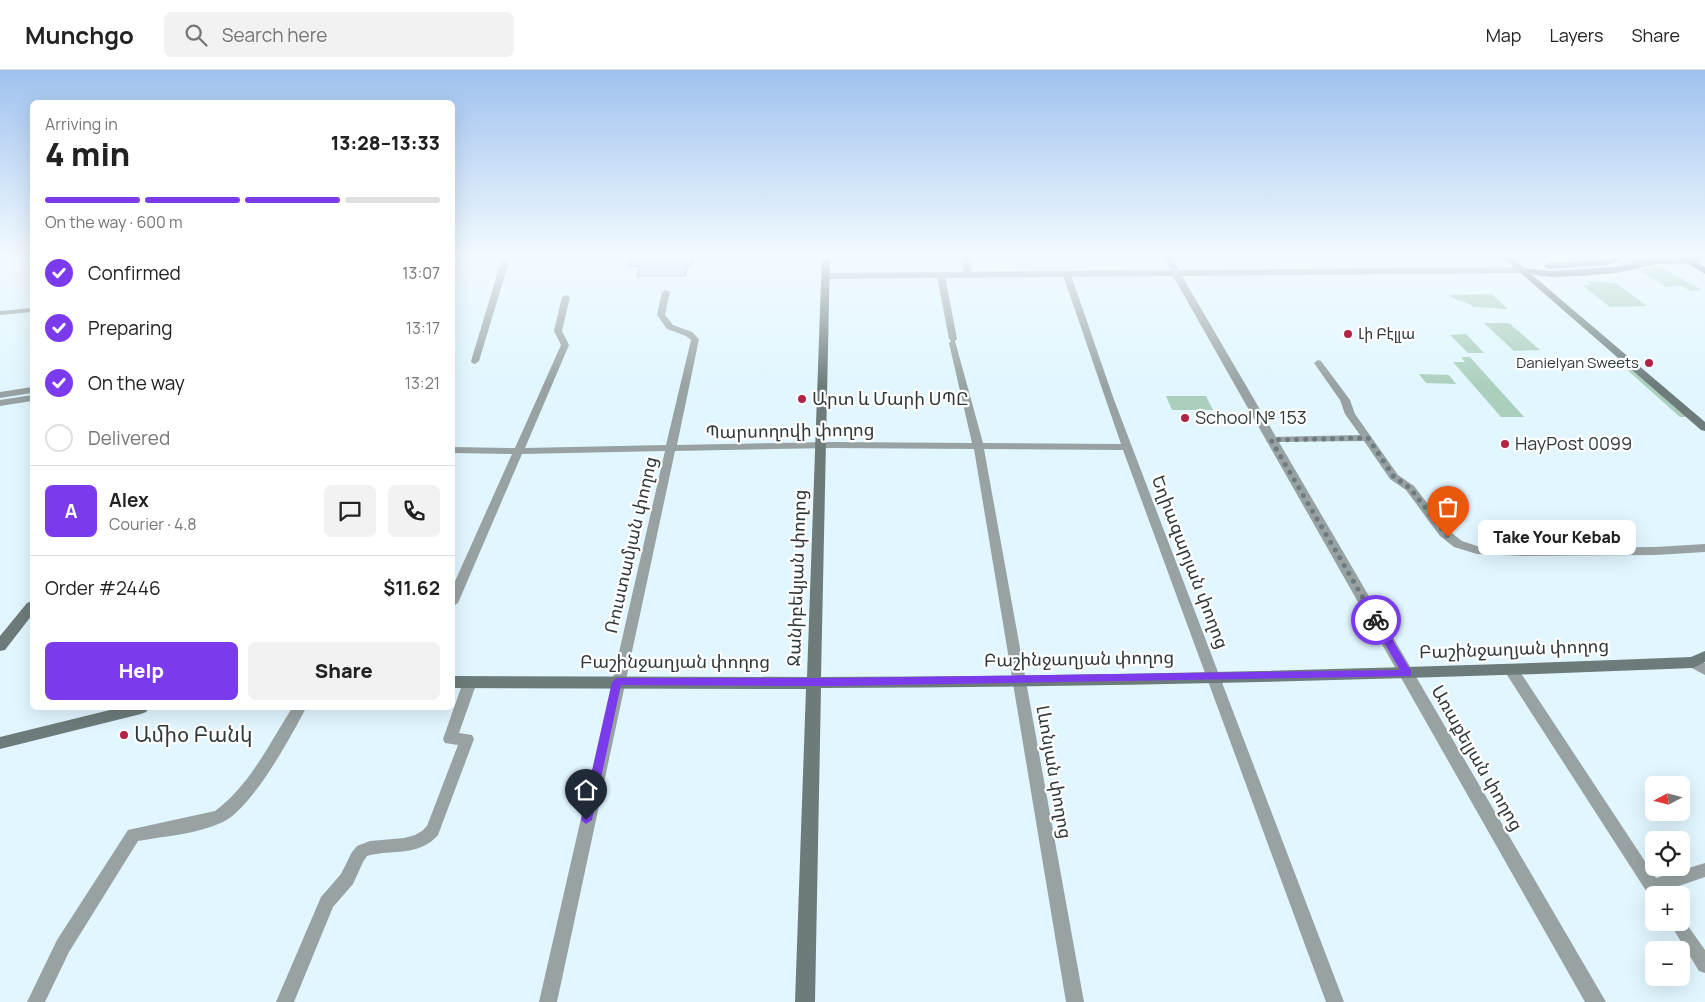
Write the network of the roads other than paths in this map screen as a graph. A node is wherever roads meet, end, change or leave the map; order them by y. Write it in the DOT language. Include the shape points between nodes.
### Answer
graph roads {
  1 [pos="494,298"];
  2 [pos="565,298"];
  3 [pos="665,298"];
  4 [pos="824,298"];
  5 [pos="944,298"];
  6 [pos="1076,298"];
  7 [pos="1190,298"];
  8 [pos="1554,298"];
  9 [pos="30,310"];
  10 [pos="0,313"];
  11 [pos="474,361"];
  12 [pos="1318,363"];
  13 [pos="30,390"];
  14 [pos="0,395"];
  15 [pos="30,398"];
  16 [pos="0,403"];
  17 [pos="1705,428"];
  18 [pos="1368,438"];
  19 [pos="1271,440"];
  20 [pos="978,445"];
  21 [pos="820,446"];
  22 [pos="1128,447"];
  23 [pos="671,449"];
  24 [pos="455,450"];
  25 [pos="518,451"];
  26 [pos="1703,549"];
  27 [pos="455,596"];
  28 [pos="30,607"];
  29 [pos="0,644"];
  30 [pos="1701,663"];
  31 [pos="1512,671"];
  32 [pos="1407,673"];
  33 [pos="1215,678"];
  34 [pos="1020,680"];
  35 [pos="455,682"];
  36 [pos="470,682"];
  37 [pos="617,682"];
  38 [pos="814,682"];
  39 [pos="133,710"];
  40 [pos="298,710"];
  41 [pos="0,743"];
  42 [pos="1705,870"];
  43 [pos="1652,886"];
  44 [pos="1667,886"];
  45 [pos="1683,931"];
  46 [pos="1705,965"];
  47 [pos="36,1002"];
  48 [pos="285,1002"];
  49 [pos="548,1002"];
  50 [pos="805,1002"];
  51 [pos="1075,1002"];
  52 [pos="1335,1002"];
  53 [pos="1596,1002"];
  1 -- 11 [label="street"];
  2 -- 25 [label="street" via="558,331 565,345"];
  3 -- 23 [label="street, Ռուստամյան փողոց" via="661,316 670,327 695,339"];
  4 -- 21 [label="main road, Ջանիբեկյան փողոց"];
  5 -- 20 [label="street, Լևոնյան փողոց"];
  6 -- 22 [label="street, Եղիազարյան փողոց" via="1108,398"];
  7 -- 19 [label="street, Առաքելյան փողոց"];
  8 -- 17 [label="main road"];
  9 -- 10 [label="street"];
  12 -- 18 [label="street"];
  13 -- 14 [label="street"];
  15 -- 16 [label="street"];
  18 -- 19 [label="street"];
  18 -- 26 [label="street" via="1394,477 1410,488 1444,533 1458,544 1477,550 1556,552"];
  19 -- 32 [label="street, Առաքելյան փողոց"];
  20 -- 21 [label="street, Պարսողովի փողոց"];
  20 -- 22 [label="street, Պարսողովի փողոց"];
  20 -- 34 [label="street, Լևոնյան փողոց"];
  21 -- 23 [label="street, Պարսողովի փողոց"];
  21 -- 38 [label="main road, Ջանիբեկյան փողոց"];
  22 -- 33 [label="street, Եղիազարյան փողոց"];
  23 -- 25 [label="street, Պարսողովի փողոց"];
  23 -- 37 [label="street, Ռուստամյան փողոց"];
  24 -- 25 [label="street, Պարսողովի փողոց"];
  25 -- 27 [label="street"];
  28 -- 29 [label="main road"];
  30 -- 31 [label="main road, Բաշինջաղյան փողոց"];
  31 -- 32 [label="main road, Բաշինջաղյան փողոց"];
  31 -- 43 [label="street"];
  32 -- 33 [label="main road, Բաշինջաղյան փողոց"];
  32 -- 53 [label="street, Առաքելյան փողոց"];
  33 -- 34 [label="main road, Բաշինջաղյան փողոց"];
  33 -- 52 [label="street, Եղիազարյան փողոց"];
  34 -- 38 [label="main road, Բաշինջաղյան փողոց"];
  34 -- 51 [label="street, Լևոնյան փողոց"];
  35 -- 36 [label="main road, Բաշինջաղյան փողոց"];
  36 -- 37 [label="main road, Բաշինջաղյան փողոց"];
  36 -- 48 [label="street" via="450,739 467,739 433,830 418,842 362,851 347,879 327,902"];
  37 -- 38 [label="main road, Բաշինջաղյան փողոց"];
  37 -- 49 [label="street, Ռուստամյան փողոց"];
  38 -- 50 [label="main road, Ջանիբեկյան փողոց"];
  39 -- 41 [label="main road"];
  40 -- 47 [label="street" via="245,793 232,807 218,817 133,835 63,946"];
  42 -- 44 [label="street"];
  45 -- 46 [label="street"];
}
